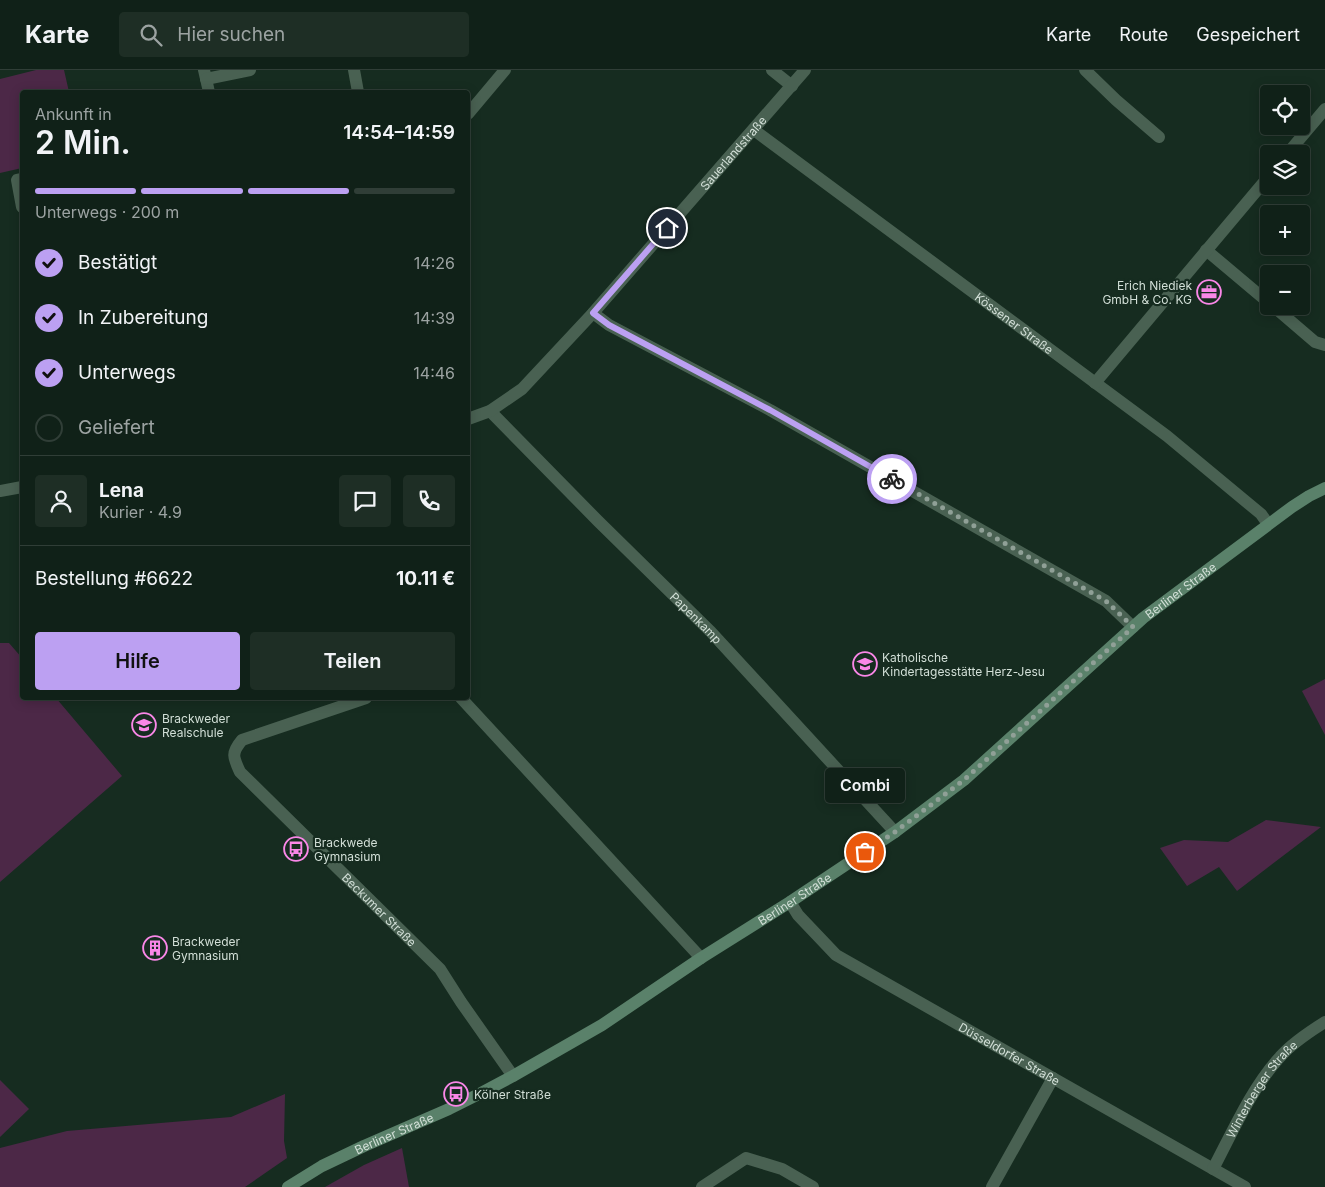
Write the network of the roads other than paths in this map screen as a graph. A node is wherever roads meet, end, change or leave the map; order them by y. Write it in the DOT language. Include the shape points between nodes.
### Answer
graph roads {
  1 [pos="250,70"];
  2 [pos="354,70"];
  3 [pos="505,70"];
  4 [pos="772,70"];
  5 [pos="805,70"];
  6 [pos="1085,70"];
  7 [pos="205,75"];
  8 [pos="792,86"];
  9 [pos="209,90"];
  10 [pos="358,90"];
  11 [pos="1325,109"];
  12 [pos="470,112"];
  13 [pos="754,130"];
  14 [pos="1159,138"];
  15 [pos="1295,145"];
  16 [pos="20,179"];
  17 [pos="1260,187"];
  18 [pos="20,198"];
  19 [pos="1206,250"];
  20 [pos="1260,295"];
  21 [pos="593,313"];
  22 [pos="1284,315"];
  23 [pos="1325,345"];
  24 [pos="1095,383"];
  25 [pos="490,410"];
  26 [pos="470,418"];
  27 [pos="20,487"];
  28 [pos="1325,488"];
  29 [pos="0,490"];
  30 [pos="1268,524"];
  31 [pos="1133,627"];
  32 [pos="360,700"];
  33 [pos="463,700"];
  34 [pos="895,832"];
  35 [pos="790,902"];
  36 [pos="701,958"];
  37 [pos="1325,1022"];
  38 [pos="513,1076"];
  39 [pos="1053,1078"];
  40 [pos="1213,1169"];
  41 [pos="288,1187"];
  42 [pos="702,1187"];
  43 [pos="813,1187"];
  44 [pos="992,1187"];
  45 [pos="1245,1187"];
  1 -- 7 [label="street"];
  2 -- 10 [label="street"];
  3 -- 12 [label="street"];
  4 -- 8 [label="street"];
  5 -- 8 [label="street, Sauerlandstraße"];
  6 -- 14 [label="street"];
  7 -- 9 [label="street"];
  8 -- 13 [label="street, Sauerlandstraße"];
  11 -- 15 [label="street"];
  13 -- 21 [label="street, Sauerlandstraße"];
  13 -- 24 [label="street, Kössener Straße"];
  16 -- 18 [label="street" via="16,180"];
  17 -- 19 [label="street"];
  19 -- 20 [label="street"];
  19 -- 24 [label="street"];
  21 -- 25 [label="street, Sauerlandstraße" via="522,389"];
  21 -- 31 [label="street" via="609,325 770,410 1106,601"];
  22 -- 23 [label="street" via="1315,342"];
  24 -- 30 [label="street, Kössener Straße" via="1167,436 1261,514"];
  25 -- 26 [label="street, Sauerlandstraße"];
  25 -- 34 [label="street, Papenkamp" via="711,632"];
  27 -- 29 [label="street"];
  28 -- 30 [label="street, Berliner Straße"];
  30 -- 31 [label="street, Berliner Straße"];
  31 -- 34 [label="street, Berliner Straße" via="964,780"];
  32 -- 38 [label="street, Beckumer Straße" via="242,740 236,747 234,758 240,772 440,969"];
  33 -- 36 [label="street"];
  34 -- 35 [label="street, Berliner Straße"];
  35 -- 36 [label="street, Berliner Straße"];
  35 -- 39 [label="street, Düsseldorfer Straße" via="836,955"];
  36 -- 38 [label="street, Berliner Straße" via="602,1025"];
  37 -- 40 [label="street, Winterberger Straße" via="1280,1057 1257,1086"];
  38 -- 41 [label="street, Berliner Straße" via="449,1109 322,1166"];
  39 -- 40 [label="street, Düsseldorfer Straße"];
  39 -- 44 [label="street"];
  40 -- 45 [label="street, Düsseldorfer Straße"];
  42 -- 43 [label="street" via="746,1158 782,1169"];
}
